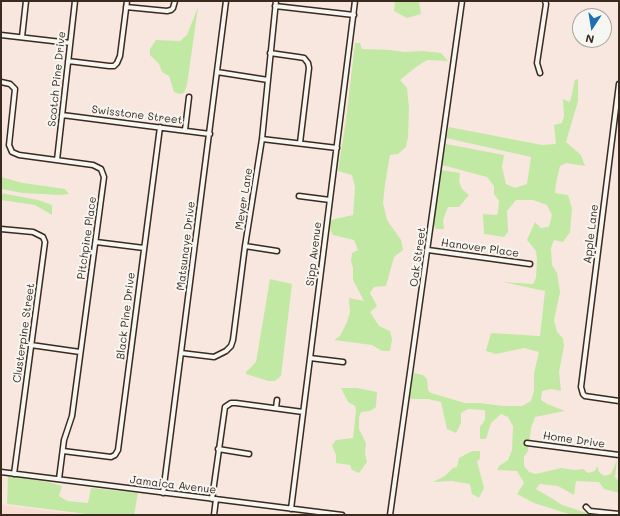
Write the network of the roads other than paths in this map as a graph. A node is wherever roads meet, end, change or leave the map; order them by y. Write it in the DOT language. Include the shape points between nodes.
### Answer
graph roads {
  1 [pos="26,1"];
  2 [pos="75,1"];
  3 [pos="127,1"];
  4 [pos="175,1"];
  5 [pos="226,1"];
  6 [pos="276,1"];
  7 [pos="355,1"];
  8 [pos="462,1"];
  9 [pos="545,1"];
  10 [pos="126,6"];
  11 [pos="275,6"];
  12 [pos="354,15"];
  13 [pos="1,34"];
  14 [pos="22,37"];
  15 [pos="70,43"];
  16 [pos="270,53"];
  17 [pos="68,61"];
  18 [pos="217,72"];
  19 [pos="540,73"];
  20 [pos="268,80"];
  21 [pos="1,82"];
  22 [pos="619,84"];
  23 [pos="189,97"];
  24 [pos="62,114"];
  25 [pos="160,127"];
  26 [pos="185,130"];
  27 [pos="210,134"];
  28 [pos="262,139"];
  29 [pos="300,143"];
  30 [pos="337,148"];
  31 [pos="57,160"];
  32 [pos="299,196"];
  33 [pos="330,200"];
  34 [pos="1,229"];
  35 [pos="96,242"];
  36 [pos="245,246"];
  37 [pos="144,248"];
  38 [pos="428,250"];
  39 [pos="277,251"];
  40 [pos="530,264"];
  41 [pos="31,346"];
  42 [pos="80,352"];
  43 [pos="182,353"];
  44 [pos="310,358"];
  45 [pos="343,362"];
  46 [pos="277,400"];
  47 [pos="619,401"];
  48 [pos="276,408"];
  49 [pos="303,412"];
  50 [pos="527,443"];
  51 [pos="218,449"];
  52 [pos="63,451"];
  53 [pos="249,454"];
  54 [pos="619,455"];
  55 [pos="1,472"];
  56 [pos="14,474"];
  57 [pos="59,479"];
  58 [pos="163,492"];
  59 [pos="214,499"];
  60 [pos="586,507"];
  61 [pos="291,509"];
  62 [pos="619,514"];
  63 [pos="214,515"];
  64 [pos="342,515"];
  65 [pos="390,515"];
  1 -- 14 [label="street"];
  2 -- 15 [label="street, Scotch Pine Drive"];
  3 -- 10 [label="street"];
  4 -- 10 [label="street" via="173,8 166,11"];
  5 -- 18 [label="street, Matsunaye Drive"];
  6 -- 11 [label="street, Meyer Lane"];
  7 -- 12 [label="street, Sipp Avenue"];
  8 -- 38 [label="street, Oak Street"];
  9 -- 19 [label="street" via="537,63"];
  10 -- 17 [label="street" via="120,56 114,66"];
  11 -- 12 [label="street"];
  11 -- 16 [label="street, Meyer Lane"];
  12 -- 30 [label="street, Sipp Avenue"];
  13 -- 14 [label="street"];
  14 -- 15 [label="street"];
  15 -- 17 [label="street, Scotch Pine Drive"];
  16 -- 20 [label="street, Meyer Lane"];
  16 -- 29 [label="street" via="304,58 308,63"];
  17 -- 24 [label="street, Scotch Pine Drive"];
  18 -- 20 [label="street"];
  18 -- 27 [label="street, Matsunaye Drive"];
  20 -- 28 [label="street, Meyer Lane"];
  21 -- 31 [label="street, Pitchpine Place" via="10,84 15,89 9,145 12,152"];
  22 -- 47 [label="street, Apple Lane" via="581,387 585,396"];
  23 -- 26 [label="street"];
  24 -- 25 [label="street, Swisstone Street"];
  24 -- 31 [label="street, Scotch Pine Drive"];
  25 -- 26 [label="street, Swisstone Street"];
  25 -- 37 [label="street, Black Pine Drive"];
  26 -- 27 [label="street, Swisstone Street"];
  27 -- 43 [label="street, Matsunaye Drive"];
  28 -- 29 [label="street"];
  28 -- 36 [label="street, Meyer Lane"];
  29 -- 30 [label="street"];
  30 -- 33 [label="street, Sipp Avenue"];
  31 -- 35 [label="street, Pitchpine Place" via="93,165 103,172"];
  32 -- 33 [label="street"];
  33 -- 44 [label="street, Sipp Avenue"];
  34 -- 41 [label="street, Clusterpine Street" via="33,232 43,237 45,242"];
  35 -- 37 [label="street"];
  35 -- 42 [label="street, Pitchpine Place"];
  36 -- 39 [label="street"];
  36 -- 43 [label="street, Meyer Lane" via="231,346 214,356"];
  37 -- 52 [label="street, Black Pine Drive" via="118,450 115,455 106,457"];
  38 -- 40 [label="street, Hanover Place"];
  38 -- 65 [label="street, Oak Street"];
  41 -- 42 [label="street"];
  41 -- 56 [label="street, Clusterpine Street"];
  42 -- 52 [label="street, Pitchpine Place" via="72,416"];
  43 -- 58 [label="street, Matsunaye Drive"];
  44 -- 45 [label="street"];
  44 -- 49 [label="street, Sipp Avenue"];
  46 -- 48 [label="street"];
  48 -- 49 [label="street"];
  48 -- 51 [label="street" via="236,403 227,405"];
  49 -- 61 [label="street, Sipp Avenue"];
  50 -- 54 [label="street, Home Drive"];
  51 -- 53 [label="street"];
  51 -- 59 [label="street"];
  52 -- 57 [label="street, Pitchpine Place"];
  55 -- 56 [label="street, Jamaica Avenue"];
  56 -- 57 [label="street, Jamaica Avenue"];
  57 -- 58 [label="street, Jamaica Avenue"];
  58 -- 59 [label="street, Jamaica Avenue"];
  59 -- 61 [label="street, Jamaica Avenue"];
  59 -- 63 [label="street"];
  60 -- 62 [label="street" via="590,511"];
  61 -- 64 [label="street, Jamaica Avenue"];
}
